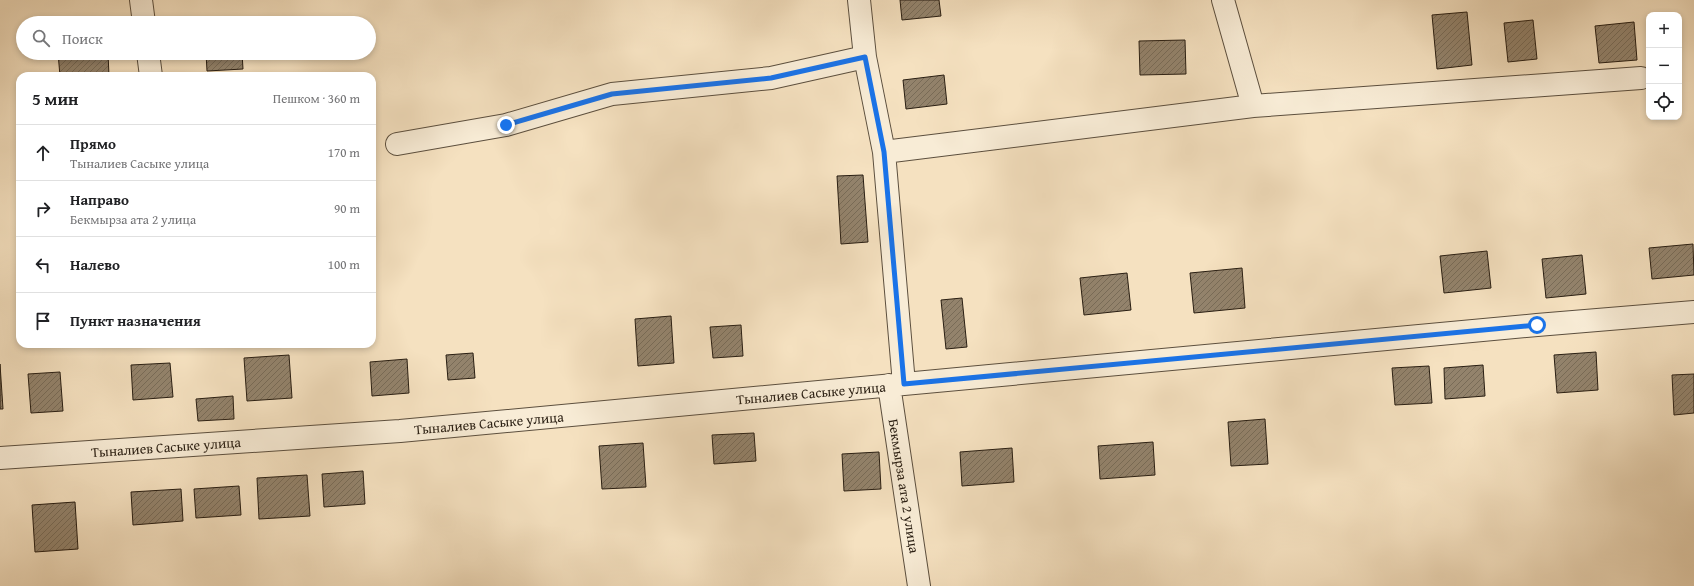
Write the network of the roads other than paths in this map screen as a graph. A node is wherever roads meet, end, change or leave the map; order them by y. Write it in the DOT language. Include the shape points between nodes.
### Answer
graph roads {
  1 [pos="141,0"];
  2 [pos="859,0"];
  3 [pos="1223,0"];
  4 [pos="143,16"];
  5 [pos="865,57"];
  6 [pos="149,60"];
  7 [pos="150,72"];
  8 [pos="1641,78"];
  9 [pos="1253,106"];
  10 [pos="397,144"];
  11 [pos="884,152"];
  12 [pos="1694,312"];
  13 [pos="896,385"];
  14 [pos="0,458"];
  15 [pos="919,586"];
  1 -- 4 [label="street"];
  2 -- 5 [label="street, Бекмырза ата 2 улица"];
  3 -- 9 [label="street"];
  5 -- 10 [label="street" via="771,78 612,94 506,125"];
  5 -- 11 [label="street, Бекмырза ата 2 улица"];
  6 -- 7 [label="street"];
  8 -- 9 [label="street"];
  9 -- 11 [label="street"];
  11 -- 13 [label="street, Бекмырза ата 2 улица"];
  12 -- 13 [label="street, Тыналиев Сасыке улица"];
  13 -- 14 [label="street, Тыналиев Сасыке улица" via="400,431"];
  13 -- 15 [label="street, Бекмырза ата 2 улица"];
}
